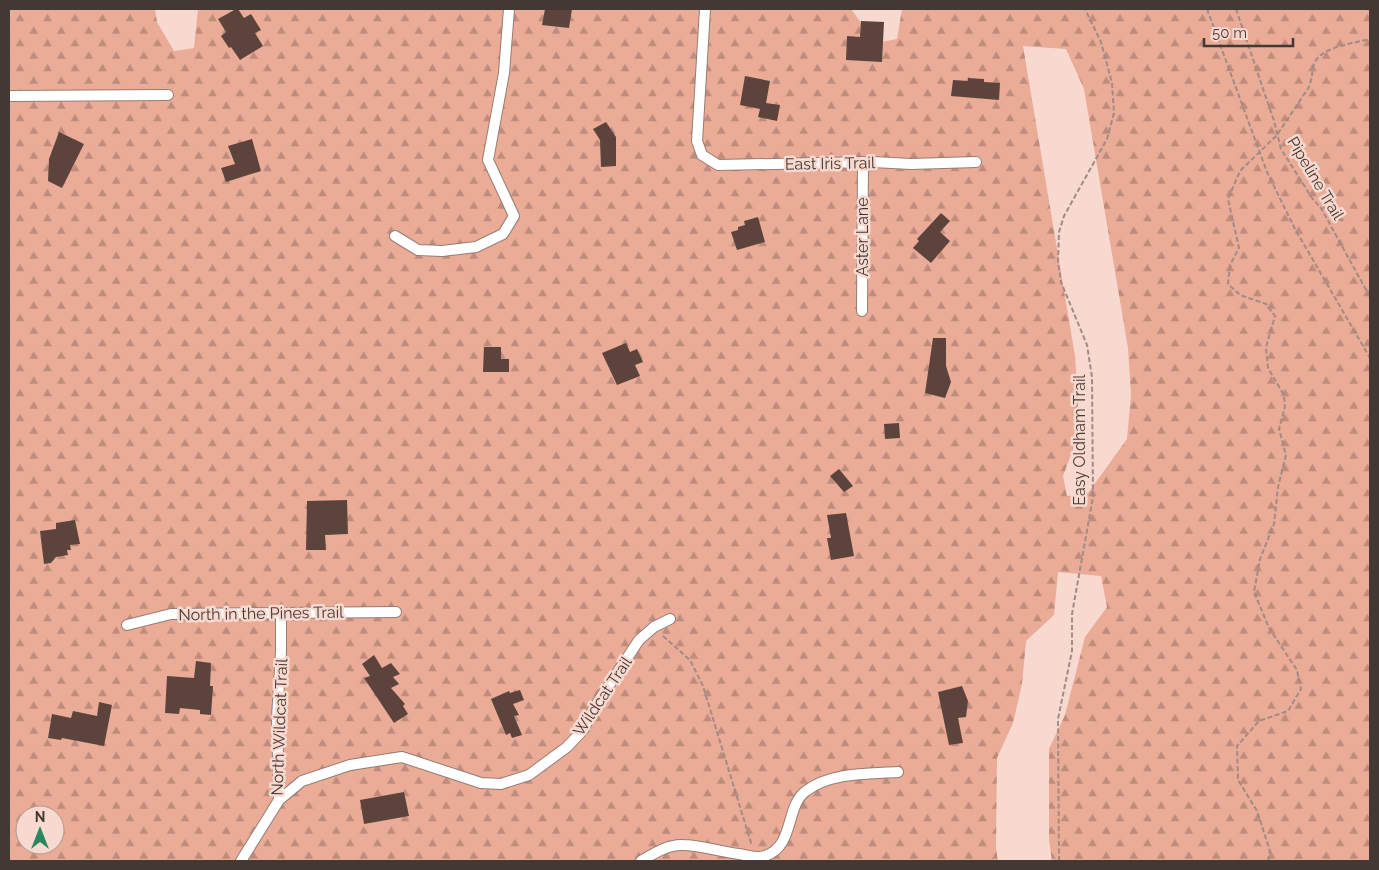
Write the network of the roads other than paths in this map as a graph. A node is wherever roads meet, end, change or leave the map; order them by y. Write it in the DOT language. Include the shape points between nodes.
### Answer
graph roads {
  1 [pos="509,9"];
  2 [pos="705,9"];
  3 [pos="9,96"];
  4 [pos="168,96"];
  5 [pos="862,162"];
  6 [pos="976,162"];
  7 [pos="395,236"];
  8 [pos="862,311"];
  9 [pos="281,612"];
  10 [pos="396,612"];
  11 [pos="670,619"];
  12 [pos="127,625"];
  13 [pos="898,772"];
  14 [pos="279,800"];
  15 [pos="241,861"];
  16 [pos="641,861"];
  1 -- 7 [label="street" via="504,73 488,160 514,216 504,234 476,247 418,250"];
  2 -- 5 [label="street, East Iris Trail" via="697,141 702,155 718,165"];
  3 -- 4 [label="street"];
  5 -- 6 [label="street, East Iris Trail"];
  5 -- 8 [label="street, Aster Lane"];
  9 -- 10 [label="street, North in the Pines Trail"];
  9 -- 12 [label="street, North in the Pines Trail" via="171,614"];
  9 -- 14 [label="street, North Wildcat Trail" via="277,718"];
  11 -- 14 [label="street, Wildcat Trail" via="639,640 596,704 583,730 529,775 501,784 482,783 402,757 350,765 302,781"];
  13 -- 16 [label="street" via="840,776 805,791 798,800 784,839 774,851 764,856 681,844 660,850"];
  14 -- 15 [label="street, North Wildcat Trail"];
}
